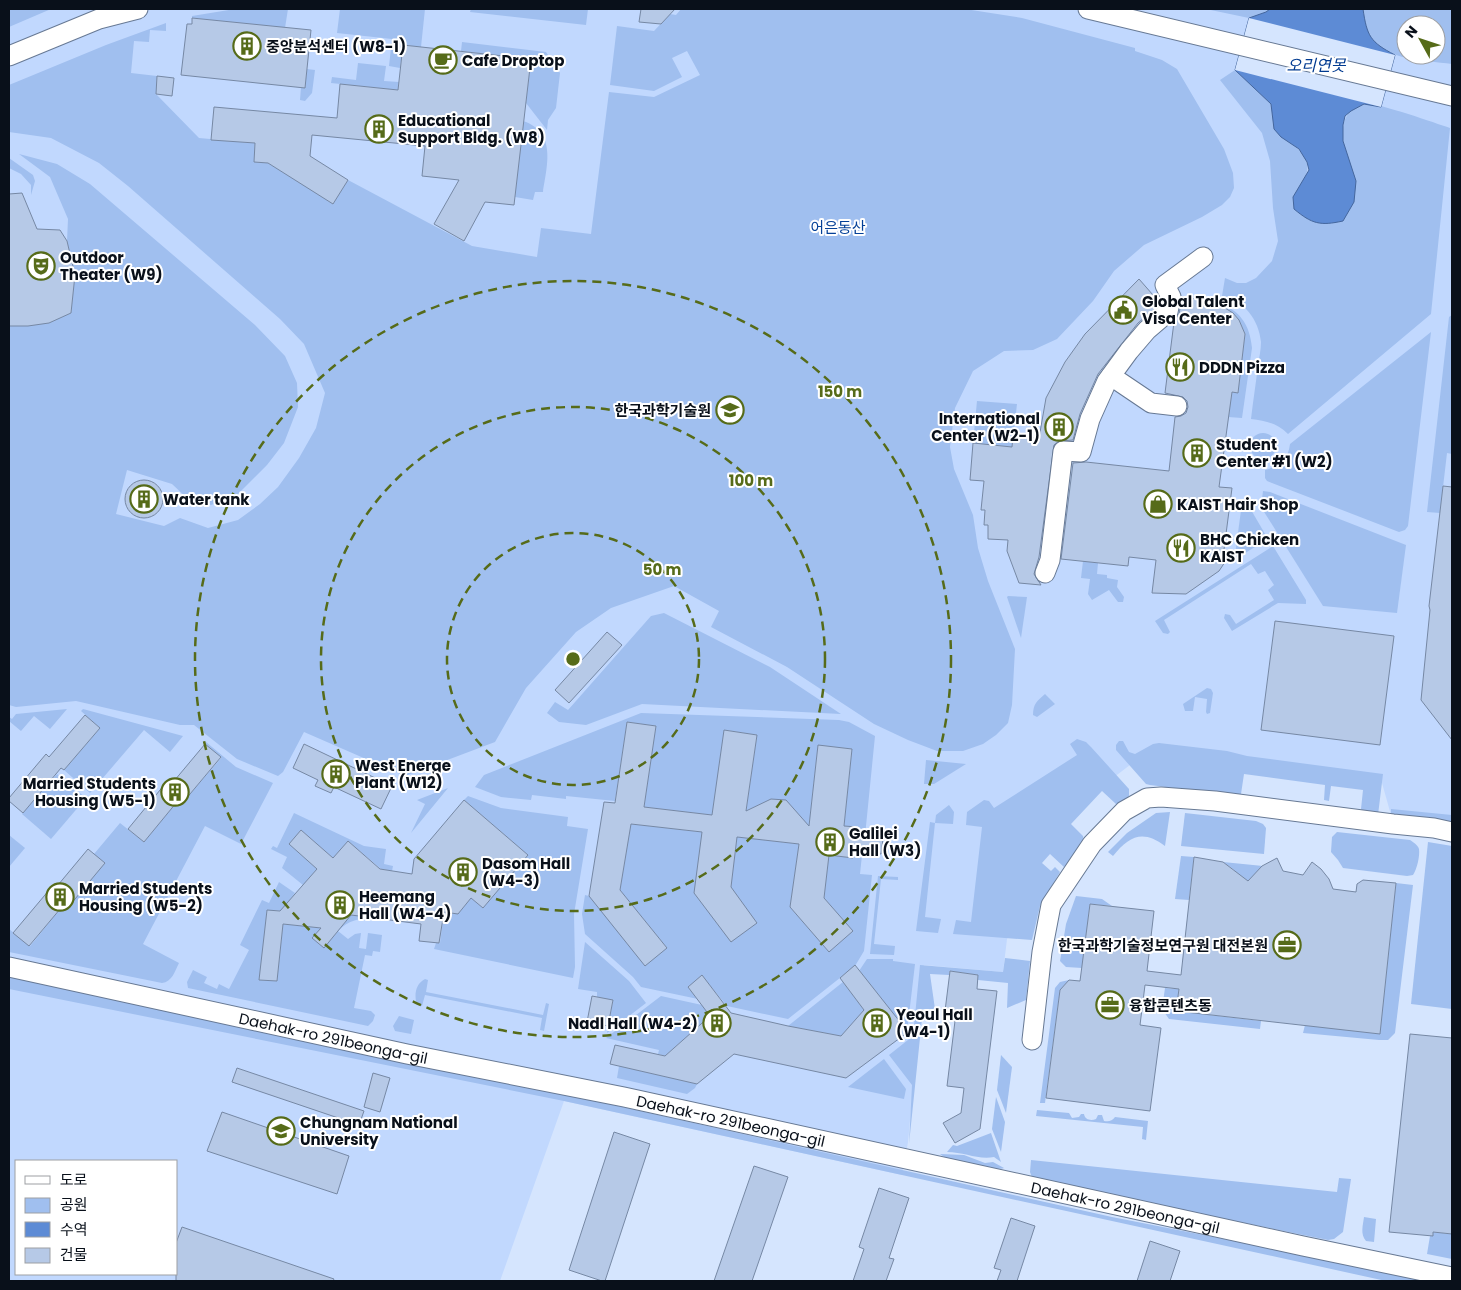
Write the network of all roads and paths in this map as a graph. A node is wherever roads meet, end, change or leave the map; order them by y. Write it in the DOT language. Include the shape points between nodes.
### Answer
graph roads {
  1 [pos="138,9"];
  2 [pos="1088,9"];
  3 [pos="9,56"];
  4 [pos="1452,96"];
  5 [pos="1203,257"];
  6 [pos="1111,376"];
  7 [pos="1177,406"];
  8 [pos="1050,569"];
  9 [pos="1452,832"];
  10 [pos="9,967"];
  11 [pos="1032,1040"];
  12 [pos="1452,1277"];
  1 -- 3 [label="street" via="99,19"];
  2 -- 4 [label="street"];
  5 -- 6 [label="street" via="1165,285 1171,297 1168,312 1147,330"];
  6 -- 7 [label="street" via="1151,403"];
  6 -- 8 [label="street" via="1090,418 1081,452 1063,450"];
  9 -- 11 [label="street" via="1215,801 1147,798 1124,811 1092,844 1051,905"];
  10 -- 12 [label="street, Daehak-ro 291beonga-gil"];
}
